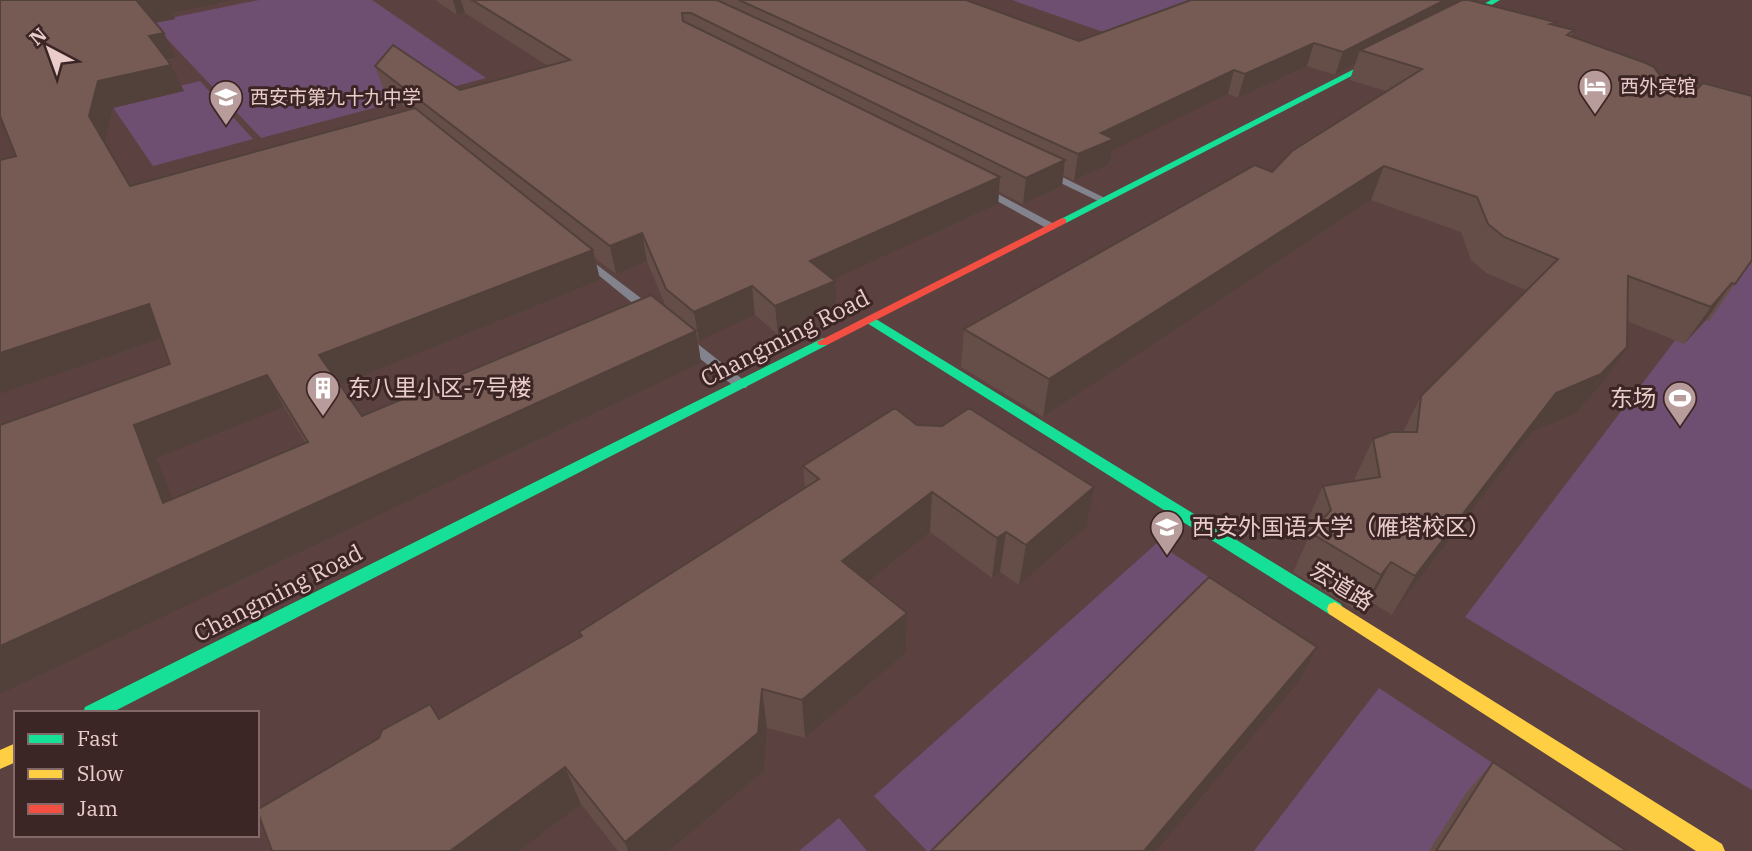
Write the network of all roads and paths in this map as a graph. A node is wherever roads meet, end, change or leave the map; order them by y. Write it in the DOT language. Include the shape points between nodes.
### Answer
graph roads {
  1 [pos="1496,0"];
  2 [pos="1460,19"];
  3 [pos="1386,56"];
  4 [pos="1029,164"];
  5 [pos="968,181"];
  6 [pos="1104,200"];
  7 [pos="1052,227"];
  8 [pos="575,251"];
  9 [pos="657,317"];
  10 [pos="871,320"];
  11 [pos="678,334"];
  12 [pos="741,385"];
  13 [pos="96,711"];
  14 [pos="1715,851"];
  1 -- 2 [label="street"];
  3 -- 6 [label="street, Changming Road"];
  4 -- 6 [label="street"];
  5 -- 7 [label="street"];
  6 -- 7 [label="street, Changming Road"];
  7 -- 10 [label="street, Changming Road"];
  8 -- 9 [label="street"];
  10 -- 12 [label="street, Changming Road"];
  10 -- 14 [label="street, 宏道路"];
  11 -- 12 [label="street"];
  12 -- 13 [label="street, Changming Road"];
}
